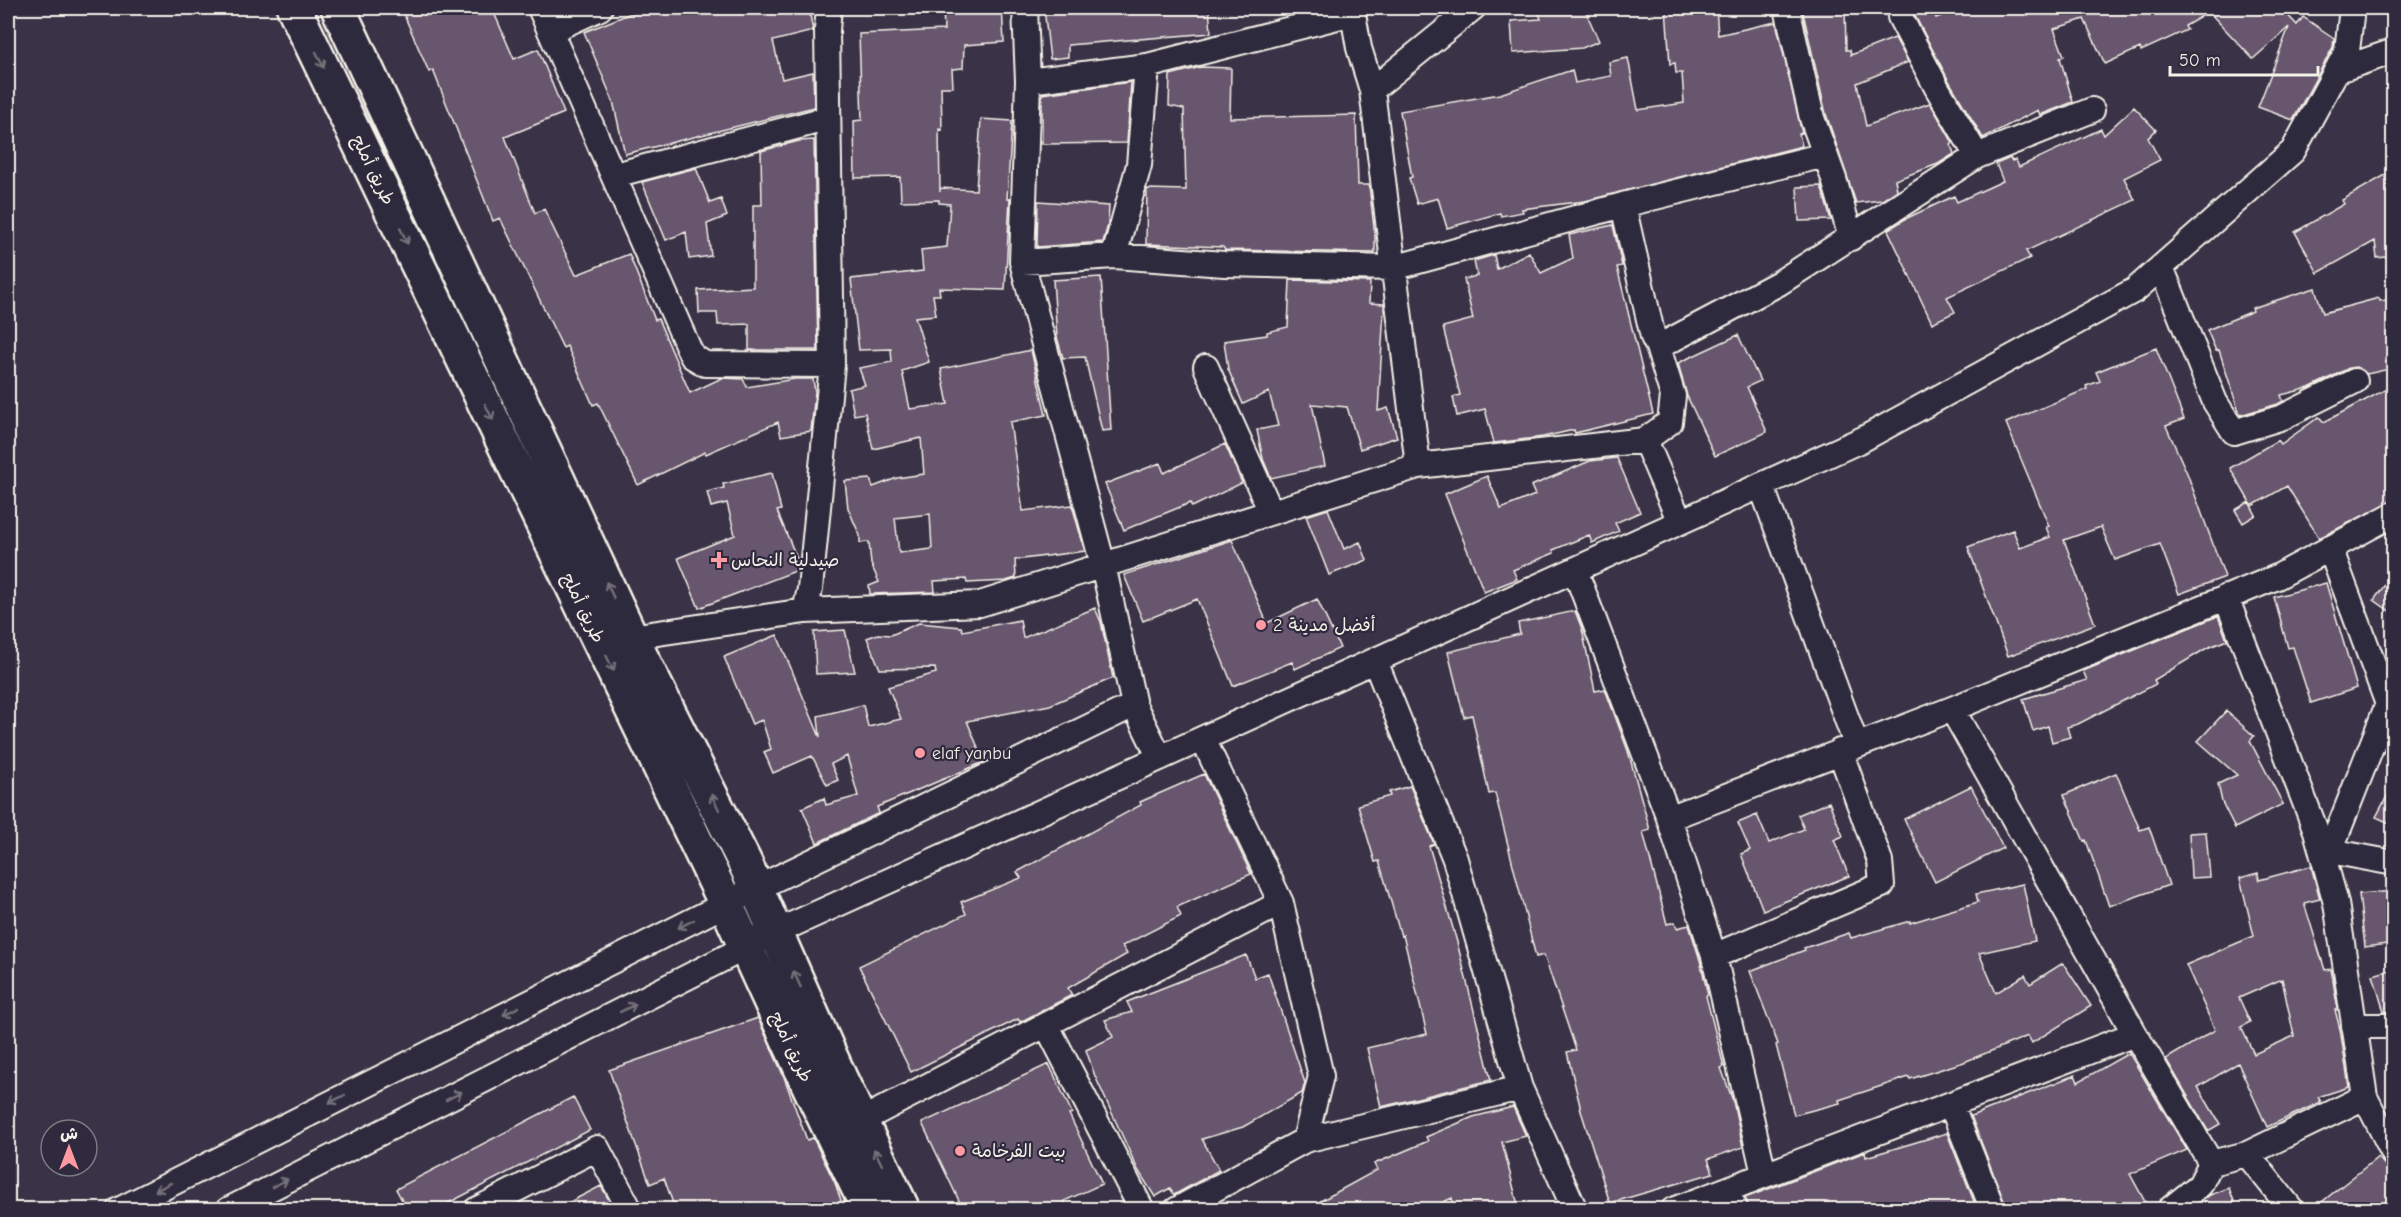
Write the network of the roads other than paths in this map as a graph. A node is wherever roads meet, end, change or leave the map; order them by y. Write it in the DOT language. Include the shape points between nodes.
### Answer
graph roads {
  1 [pos="294,8"];
  2 [pos="338,8"];
  3 [pos="540,8"];
  4 [pos="600,8"];
  5 [pos="829,8"];
  6 [pos="1025,8"];
  7 [pos="1473,8"];
  8 [pos="1787,8"];
  9 [pos="1900,8"];
  10 [pos="2352,8"];
  11 [pos="1352,10"];
  12 [pos="552,30"];
  13 [pos="2394,51"];
  14 [pos="1147,66"];
  15 [pos="2336,71"];
  16 [pos="1028,81"];
  17 [pos="1372,90"];
  18 [pos="2092,110"];
  19 [pos="818,121"];
  20 [pos="1825,155"];
  21 [pos="1977,156"];
  22 [pos="615,175"];
  23 [pos="1623,205"];
  24 [pos="1851,238"];
  25 [pos="1114,256"];
  26 [pos="1022,262"];
  27 [pos="2161,267"];
  28 [pos="1393,268"];
  29 [pos="1658,346"];
  30 [pos="832,364"];
  31 [pos="1206,367"];
  32 [pos="2355,381"];
  33 [pos="1645,440"];
  34 [pos="1418,466"];
  35 [pos="1761,485"];
  36 [pos="1271,512"];
  37 [pos="2394,514"];
  38 [pos="1680,522"];
  39 [pos="2330,548"];
  40 [pos="1103,565"];
  41 [pos="1575,570"];
  42 [pos="2226,597"];
  43 [pos="805,611"];
  44 [pos="632,637"];
  45 [pos="1374,661"];
  46 [pos="1134,705"];
  47 [pos="1952,709"];
  48 [pos="1203,739"];
  49 [pos="1848,748"];
  50 [pos="1161,758"];
  51 [pos="1668,818"];
  52 [pos="2316,831"];
  53 [pos="2330,851"];
  54 [pos="2394,863"];
  55 [pos="757,888"];
  56 [pos="1281,903"];
  57 [pos="726,904"];
  58 [pos="776,932"];
  59 [pos="745,948"];
  60 [pos="1714,956"];
  61 [pos="1047,1026"];
  62 [pos="2354,1026"];
  63 [pos="2394,1026"];
  64 [pos="2135,1034"];
  65 [pos="1520,1088"];
  66 [pos="2365,1097"];
  67 [pos="1951,1104"];
  68 [pos="861,1121"];
  69 [pos="1305,1140"];
  70 [pos="2247,1154"];
  71 [pos="2394,1154"];
  72 [pos="2211,1163"];
  73 [pos="1764,1174"];
  74 [pos="1730,1200"];
  75 [pos="119,1209"];
  76 [pos="228,1209"];
  77 [pos="476,1209"];
  78 [pos="630,1209"];
  79 [pos="869,1209"];
  80 [pos="903,1209"];
  81 [pos="1142,1209"];
  82 [pos="1176,1209"];
  83 [pos="1575,1209"];
  84 [pos="1673,1209"];
  85 [pos="1993,1209"];
  86 [pos="2169,1209"];
  87 [pos="2292,1209"];
  1 -- 57 [label="highway, طريق أملج, one-way"];
  44 -- 2 [label="highway, طريق أملج, one-way"];
  3 -- 12 [label="street"];
  4 -- 12 [label="street"];
  5 -- 30 [label="street"];
  6 -- 16 [label="street"];
  7 -- 17 [label="street"];
  8 -- 20 [label="street" via="1812,118"];
  9 -- 21 [label="street" via="1900,17"];
  10 -- 15 [label="street" via="2347,51"];
  11 -- 14 [label="street"];
  11 -- 17 [label="street"];
  12 -- 22 [label="street"];
  13 -- 15 [label="street"];
  14 -- 16 [label="street"];
  14 -- 25 [label="street" via="1139,165"];
  15 -- 27 [label="street" via="2294,151"];
  16 -- 26 [label="street"];
  17 -- 28 [label="street"];
  18 -- 21 [label="street"];
  19 -- 22 [label="street"];
  20 -- 23 [label="street"];
  20 -- 24 [label="street"];
  21 -- 24 [label="street"];
  22 -- 30 [label="street" via="692,356 705,364"];
  23 -- 28 [label="street"];
  23 -- 29 [label="street"];
  24 -- 29 [label="street" via="1779,283"];
  25 -- 26 [label="street"];
  25 -- 28 [label="street" via="1224,264"];
  26 -- 40 [label="street"];
  27 -- 32 [label="street" via="2215,402 2234,432 2283,417"];
  27 -- 35 [label="street" via="2135,290 1884,428"];
  28 -- 34 [label="street"];
  29 -- 33 [label="street" via="1673,396 1670,422"];
  30 -- 43 [label="street"];
  31 -- 36 [label="street"];
  33 -- 34 [label="street"];
  33 -- 38 [label="street"];
  34 -- 36 [label="street"];
  35 -- 38 [label="street"];
  35 -- 49 [label="street"];
  36 -- 40 [label="street"];
  37 -- 39 [label="street"];
  38 -- 41 [label="street"];
  39 -- 42 [label="street" via="2277,577"];
  39 -- 53 [label="street" via="2388,704"];
  40 -- 43 [label="street" via="980,604"];
  40 -- 46 [label="street"];
  41 -- 45 [label="street"];
  41 -- 51 [label="street"];
  42 -- 47 [label="street"];
  42 -- 52 [label="street"];
  43 -- 44 [label="street"];
  55 -- 44 [label="highway, طريق أملج, one-way"];
  45 -- 48 [label="street"];
  45 -- 65 [label="street" via="1455,859"];
  46 -- 50 [label="street"];
  46 -- 55 [label="street"];
  47 -- 49 [label="street"];
  47 -- 64 [label="street"];
  48 -- 50 [label="street"];
  48 -- 56 [label="street"];
  49 -- 51 [label="street"];
  49 -- 60 [label="street" via="1880,861 1882,885"];
  50 -- 58 [label="street"];
  51 -- 60 [label="street"];
  52 -- 53 [label="street"];
  52 -- 62 [label="street" via="2336,903"];
  53 -- 54 [label="street"];
  55 -- 57 [label="street"];
  55 -- 58 [label="highway, طريق أملج"];
  56 -- 61 [label="street"];
  56 -- 69 [label="street" via="1321,1076"];
  57 -- 59 [label="highway, طريق أملج"];
  57 -- 75 [label="street, one-way"];
  58 -- 59 [label="street"];
  68 -- 58 [label="highway, طريق أملج, one-way"];
  76 -- 59 [label="street, one-way"];
  59 -- 79 [label="highway, طريق أملج"];
  60 -- 73 [label="street"];
  61 -- 68 [label="street"];
  61 -- 81 [label="street"];
  62 -- 63 [label="street"];
  62 -- 66 [label="street"];
  64 -- 67 [label="street"];
  64 -- 72 [label="street"];
  65 -- 69 [label="street"];
  65 -- 83 [label="street"];
  66 -- 70 [label="street"];
  66 -- 71 [label="street"];
  67 -- 73 [label="street"];
  67 -- 85 [label="street"];
  80 -- 68 [label="highway, طريق أملج, one-way"];
  69 -- 82 [label="street"];
  70 -- 72 [label="street"];
  70 -- 87 [label="street"];
  72 -- 86 [label="street" via="2200,1185"];
  73 -- 74 [label="street"];
  74 -- 84 [label="street"];
  77 -- 78 [label="street" via="597,1148"];
}
